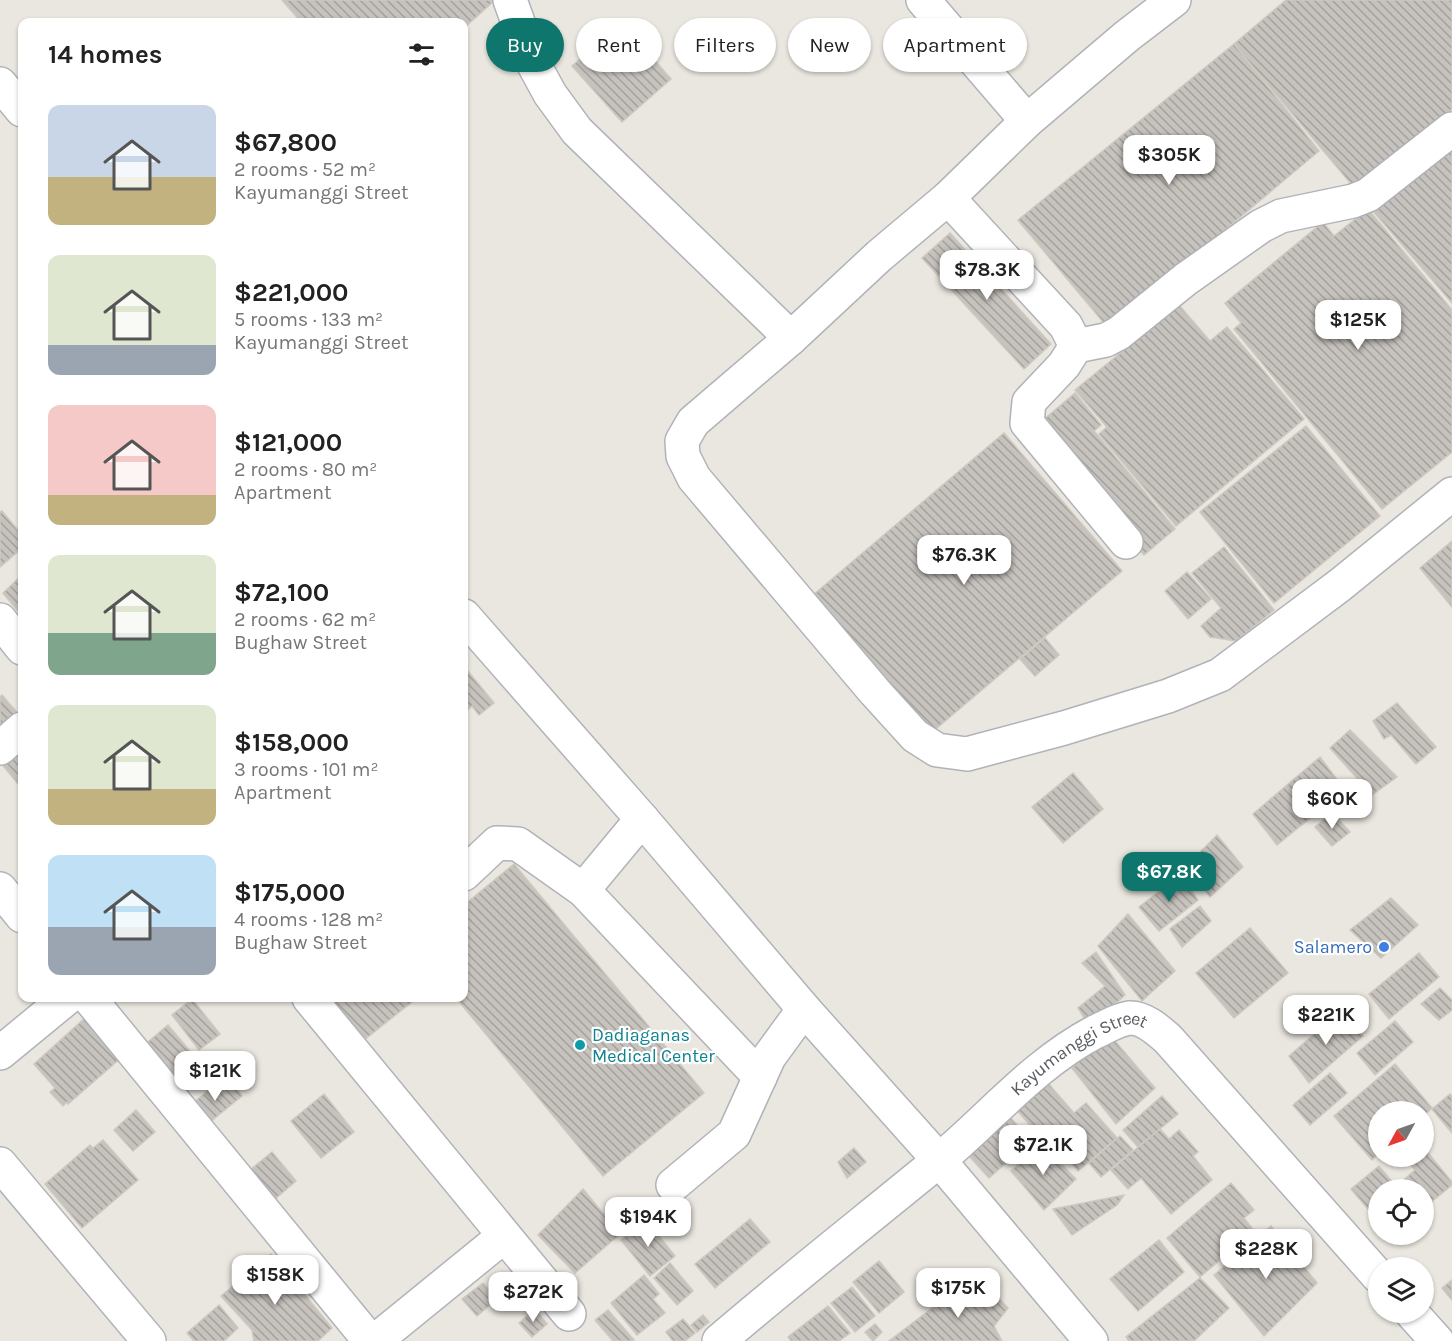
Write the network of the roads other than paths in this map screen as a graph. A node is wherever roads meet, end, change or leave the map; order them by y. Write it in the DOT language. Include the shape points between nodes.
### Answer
graph roads {
  1 [pos="510,0"];
  2 [pos="923,0"];
  3 [pos="1174,0"];
  4 [pos="0,84"];
  5 [pos="18,105"];
  6 [pos="1027,121"];
  7 [pos="1452,129"];
  8 [pos="948,198"];
  9 [pos="791,338"];
  10 [pos="1076,346"];
  11 [pos="1452,494"];
  12 [pos="1126,542"];
  13 [pos="0,620"];
  14 [pos="468,621"];
  15 [pos="18,643"];
  16 [pos="18,732"];
  17 [pos="0,748"];
  18 [pos="642,819"];
  19 [pos="468,870"];
  20 [pos="0,889"];
  21 [pos="583,890"];
  22 [pos="18,911"];
  23 [pos="62,1002"];
  24 [pos="92,1002"];
  25 [pos="312,1002"];
  26 [pos="804,1009"];
  27 [pos="0,1053"];
  28 [pos="760,1077"];
  29 [pos="939,1160"];
  30 [pos="0,1164"];
  31 [pos="673,1185"];
  32 [pos="504,1236"];
  33 [pos="1368,1265"];
  34 [pos="569,1314"];
  35 [pos="1421,1323"];
  36 [pos="721,1340"];
  37 [pos="149,1341"];
  38 [pos="370,1341"];
  39 [pos="375,1341"];
  40 [pos="1091,1341"];
  41 [pos="1437,1341"];
  1 -- 9 [label="street" via="541,78 577,131"];
  2 -- 6 [label="street"];
  3 -- 6 [label="street"];
  4 -- 5 [label="street"];
  6 -- 8 [label="street"];
  7 -- 10 [label="street" via="1368,195 1281,216 1261,226 1119,333"];
  8 -- 9 [label="street"];
  8 -- 10 [label="street" via="1066,326"];
  9 -- 11 [label="street" via="693,422 682,441 683,456 694,478 875,692 915,736 937,750 968,754 1168,696 1220,675"];
  10 -- 12 [label="street" via="1064,365 1029,402 1027,423"];
  13 -- 15 [label="street"];
  14 -- 18 [label="street"];
  16 -- 17 [label="street"];
  18 -- 21 [label="street"];
  18 -- 26 [label="street"];
  19 -- 21 [label="street" via="497,843 518,844"];
  20 -- 22 [label="street"];
  21 -- 28 [label="street"];
  23 -- 27 [label="street"];
  24 -- 38 [label="street"];
  25 -- 32 [label="street"];
  26 -- 28 [label="street" via="769,1057"];
  26 -- 29 [label="street"];
  28 -- 31 [label="street" via="734,1134"];
  29 -- 33 [label="street, Kayumanggi Street" via="1041,1066 1082,1040 1131,1018 1152,1025 1168,1039"];
  29 -- 36 [label="street, Kayumanggi Street"];
  29 -- 40 [label="street"];
  30 -- 37 [label="street"];
  32 -- 34 [label="street"];
  32 -- 39 [label="street"];
  35 -- 41 [label="street"];
}
